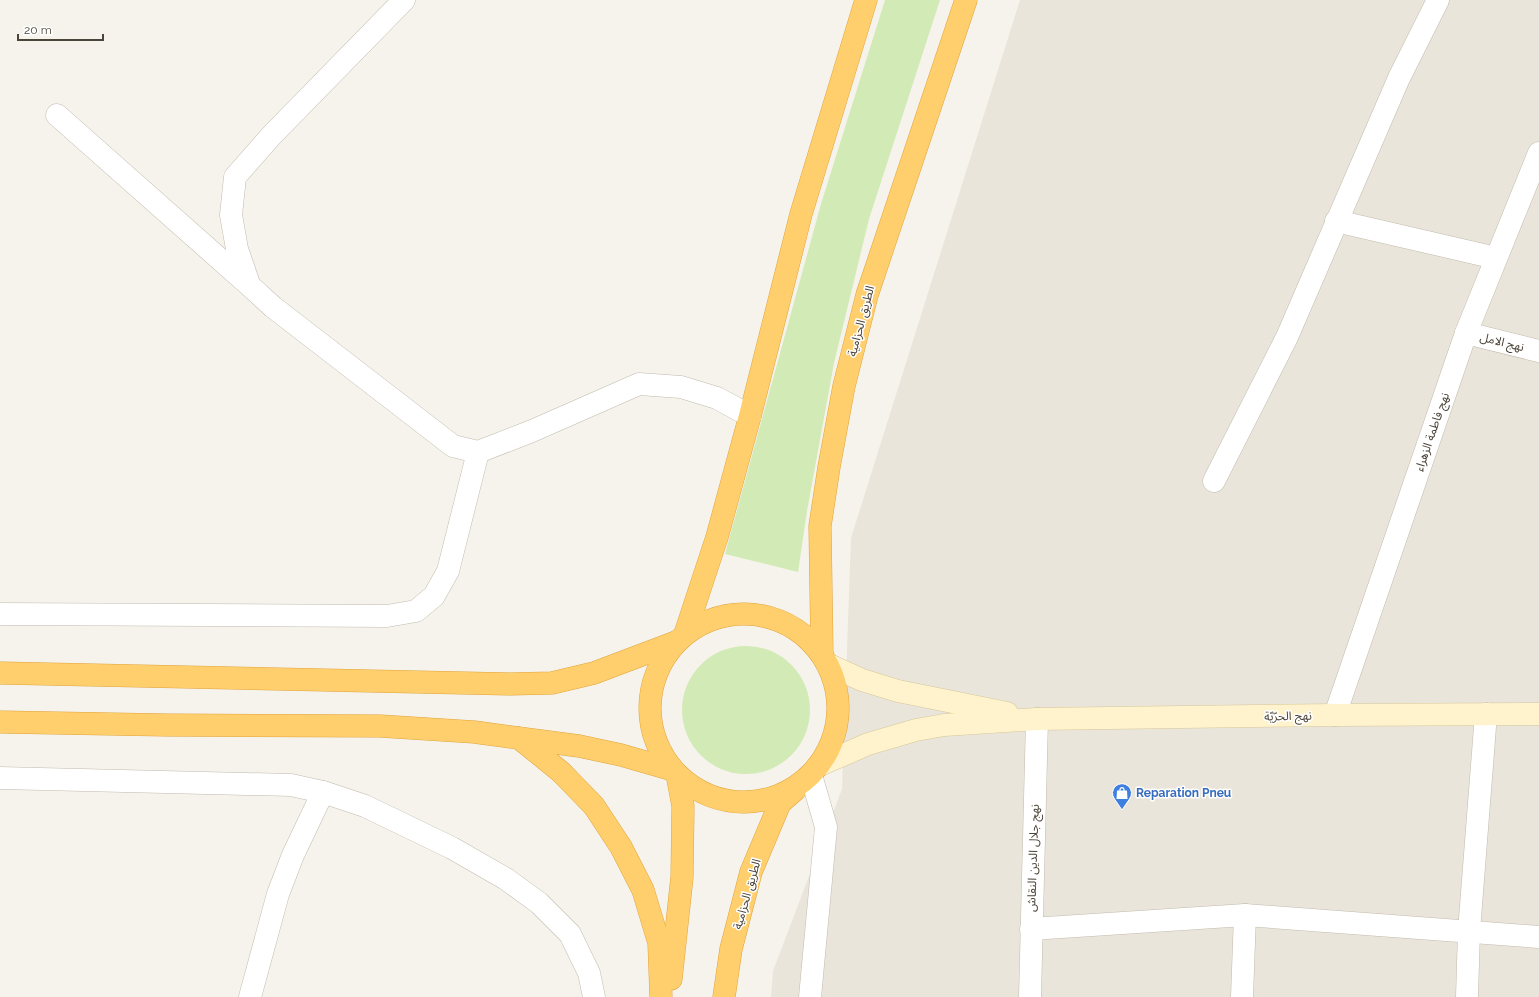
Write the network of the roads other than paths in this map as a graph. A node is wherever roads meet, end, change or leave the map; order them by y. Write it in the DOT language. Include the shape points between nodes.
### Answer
graph roads {
  1 [pos="404,0"];
  2 [pos="866,0"];
  3 [pos="966,0"];
  4 [pos="1438,0"];
  5 [pos="57,115"];
  6 [pos="1539,153"];
  7 [pos="1336,221"];
  8 [pos="1496,258"];
  9 [pos="249,285"];
  10 [pos="1466,333"];
  11 [pos="1539,351"];
  12 [pos="750,416"];
  13 [pos="478,452"];
  14 [pos="1214,481"];
  15 [pos="0,614"];
  16 [pos="680,638"];
  17 [pos="825,659"];
  18 [pos="0,673"];
  19 [pos="1486,714"];
  20 [pos="1539,714"];
  21 [pos="1335,715"];
  22 [pos="1038,719"];
  23 [pos="0,722"];
  24 [pos="520,738"];
  25 [pos="675,772"];
  26 [pos="812,773"];
  27 [pos="0,778"];
  28 [pos="323,792"];
  29 [pos="1245,915"];
  30 [pos="1030,929"];
  31 [pos="1469,931"];
  32 [pos="1539,937"];
  33 [pos="250,997"];
  34 [pos="594,997"];
  35 [pos="661,997"];
  36 [pos="669,997"];
  37 [pos="724,997"];
  38 [pos="810,997"];
  39 [pos="1030,997"];
  40 [pos="1242,997"];
  41 [pos="1467,997"];
  1 -- 9 [label="street" via="271,136 235,177 231,215 236,249"];
  2 -- 12 [label="highway, الطريق الحزامية" via="801,214"];
  3 -- 17 [label="highway, الطريق الحزامية" via="867,295 844,386 820,526"];
  4 -- 7 [label="street" via="1399,78"];
  5 -- 9 [label="street"];
  6 -- 8 [label="street, نهج فاطمة الزهراء"];
  7 -- 8 [label="street"];
  7 -- 14 [label="street" via="1287,337"];
  8 -- 10 [label="street, نهج فاطمة الزهراء"];
  9 -- 13 [label="street" via="272,308 453,446"];
  10 -- 11 [label="street, نهج الامل"];
  10 -- 21 [label="street, نهج فاطمة الزهراء"];
  12 -- 13 [label="street" via="717,398 681,387 639,384"];
  12 -- 16 [label="highway, الطريق الحزامية" via="717,537"];
  13 -- 15 [label="street" via="448,571 434,596 416,611 387,616"];
  16 -- 17 [label="highway, الطريق الحزامية" via="712,619 742,614 773,618 800,632"];
  16 -- 18 [label="highway" via="594,674 552,683"];
  16 -- 25 [label="highway, الطريق الحزامية" via="660,665 651,691 650,719 658,746"];
  17 -- 22 [label="main road" via="862,680 898,691"];
  17 -- 26 [label="highway, الطريق الحزامية" via="836,689 838,716 833,741"];
  19 -- 20 [label="main road, نهج الحرّيّة"];
  19 -- 21 [label="main road, نهج الحرّيّة"];
  19 -- 31 [label="street"];
  21 -- 22 [label="main road, نهج الحرّيّة"];
  22 -- 26 [label="main road" via="944,725 916,730 868,744"];
  22 -- 30 [label="street, نهج جلال الدين النقاش"];
  23 -- 24 [label="highway" via="380,726 474,732"];
  24 -- 25 [label="highway" via="621,755"];
  24 -- 35 [label="highway" via="561,772 594,806 620,846 643,890 659,943"];
  25 -- 26 [label="highway, الطريق الحزامية" via="699,791 725,800 753,802 780,796"];
  25 -- 36 [label="highway, الطريق الحزامية" via="683,806 682,878"];
  26 -- 37 [label="highway, الطريق الحزامية" via="780,804 750,872 731,949"];
  26 -- 38 [label="street" via="826,827"];
  27 -- 28 [label="street" via="290,785"];
  28 -- 33 [label="street" via="292,855 278,894"];
  28 -- 34 [label="street" via="365,806 452,848 506,879 539,903 570,934 589,973"];
  29 -- 30 [label="street"];
  29 -- 31 [label="street"];
  29 -- 40 [label="street"];
  30 -- 39 [label="street, نهج جلال الدين النقاش"];
  31 -- 32 [label="street"];
  31 -- 41 [label="street"];
}
